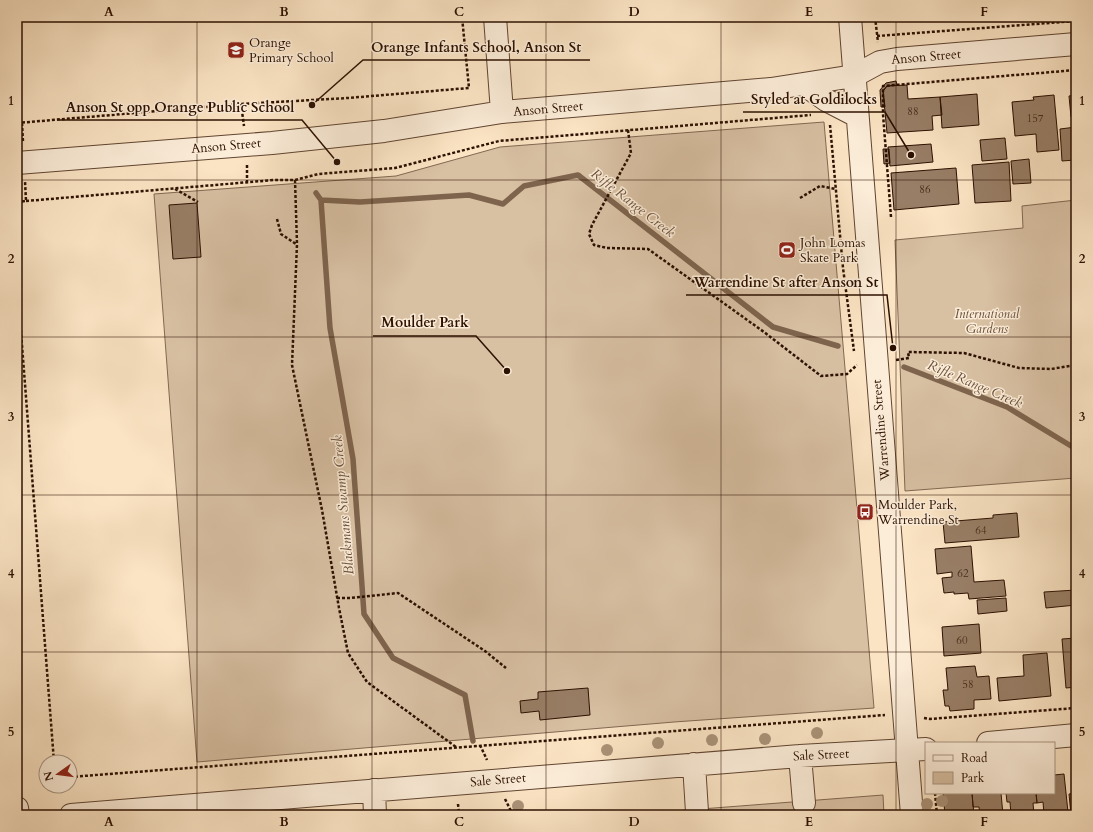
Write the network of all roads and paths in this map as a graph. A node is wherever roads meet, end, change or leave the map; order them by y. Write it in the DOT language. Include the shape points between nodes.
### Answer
graph roads {
  1 [pos="462,17"];
  2 [pos="495,17"];
  3 [pos="850,17"];
  4 [pos="1076,21"];
  5 [pos="877,36"];
  6 [pos="1076,44"];
  7 [pos="1076,70"];
  8 [pos="854,76"];
  9 [pos="803,84"];
  10 [pos="502,112"];
  11 [pos="819,115"];
  12 [pos="857,116"];
  13 [pos="829,118"];
  14 [pos="17,123"];
  15 [pos="628,130"];
  16 [pos="17,163"];
  17 [pos="295,180"];
  18 [pos="175,188"];
  19 [pos="836,189"];
  20 [pos="800,198"];
  21 [pos="26,201"];
  22 [pos="198,202"];
  23 [pos="891,217"];
  24 [pos="277,219"];
  25 [pos="296,244"];
  26 [pos="17,280"];
  27 [pos="866,364"];
  28 [pos="1076,365"];
  29 [pos="337,598"];
  30 [pos="506,668"];
  31 [pos="1076,708"];
  32 [pos="904,716"];
  33 [pos="1076,735"];
  34 [pos="999,742"];
  35 [pos="456,747"];
  36 [pos="916,749"];
  37 [pos="53,754"];
  38 [pos="800,756"];
  39 [pos="694,764"];
  40 [pos="78,776"];
  41 [pos="374,790"];
  42 [pos="935,794"];
  43 [pos="804,803"];
  44 [pos="17,808"];
  45 [pos="697,812"];
  46 [pos="18,815"];
  47 [pos="71,815"];
  48 [pos="376,815"];
  49 [pos="912,815"];
  50 [pos="937,815"];
  1 -- 14 [label="path" via="469,88"];
  2 -- 10 [label="street"];
  3 -- 8 [label="street, Warrendine Street"];
  4 -- 5 [label="path"];
  6 -- 8 [label="street, Anson Street" via="897,59 880,62"];
  7 -- 23 [label="path" via="882,86"];
  8 -- 9 [label="street, Anson Street"];
  8 -- 12 [label="street, Warrendine Street"];
  9 -- 10 [label="street, Anson Street" via="771,89"];
  9 -- 12 [label="street" via="826,100"];
  10 -- 16 [label="street, Anson Street" via="384,132"];
  11 -- 15 [label="path"];
  12 -- 27 [label="street, Warrendine Street"];
  13 -- 19 [label="path"];
  15 -- 17 [label="path" via="499,141 396,168 318,174"];
  15 -- 27 [label="path" via="631,153 592,225 589,234 594,245 607,248 648,249 821,376 847,374"];
  17 -- 18 [label="path"];
  17 -- 25 [label="path"];
  18 -- 21 [label="path"];
  18 -- 22 [label="path"];
  19 -- 20 [label="path" via="820,186"];
  19 -- 27 [label="path" via="843,268"];
  24 -- 25 [label="path" via="281,234"];
  25 -- 29 [label="path" via="292,365"];
  26 -- 37 [label="path"];
  27 -- 28 [label="path" via="909,358 908,352 964,353 1019,368 1051,369"];
  27 -- 32 [label="street, Warrendine Street"];
  29 -- 30 [label="path" via="398,593"];
  29 -- 35 [label="path" via="348,653 367,682"];
  31 -- 32 [label="path" via="930,719"];
  32 -- 35 [label="path" via="878,714"];
  32 -- 36 [label="street, Warrendine Street"];
  33 -- 34 [label="street"];
  35 -- 40 [label="path"];
  36 -- 38 [label="street, Sale Street"];
  36 -- 49 [label="street, Warrendine Street"];
  38 -- 39 [label="street, Sale Street"];
  38 -- 43 [label="street"];
  39 -- 41 [label="street, Sale Street"];
  39 -- 45 [label="street"];
  41 -- 47 [label="street, Sale Street"];
  41 -- 48 [label="street"];
  42 -- 50 [label="path"];
  44 -- 46 [label="street"];
}
